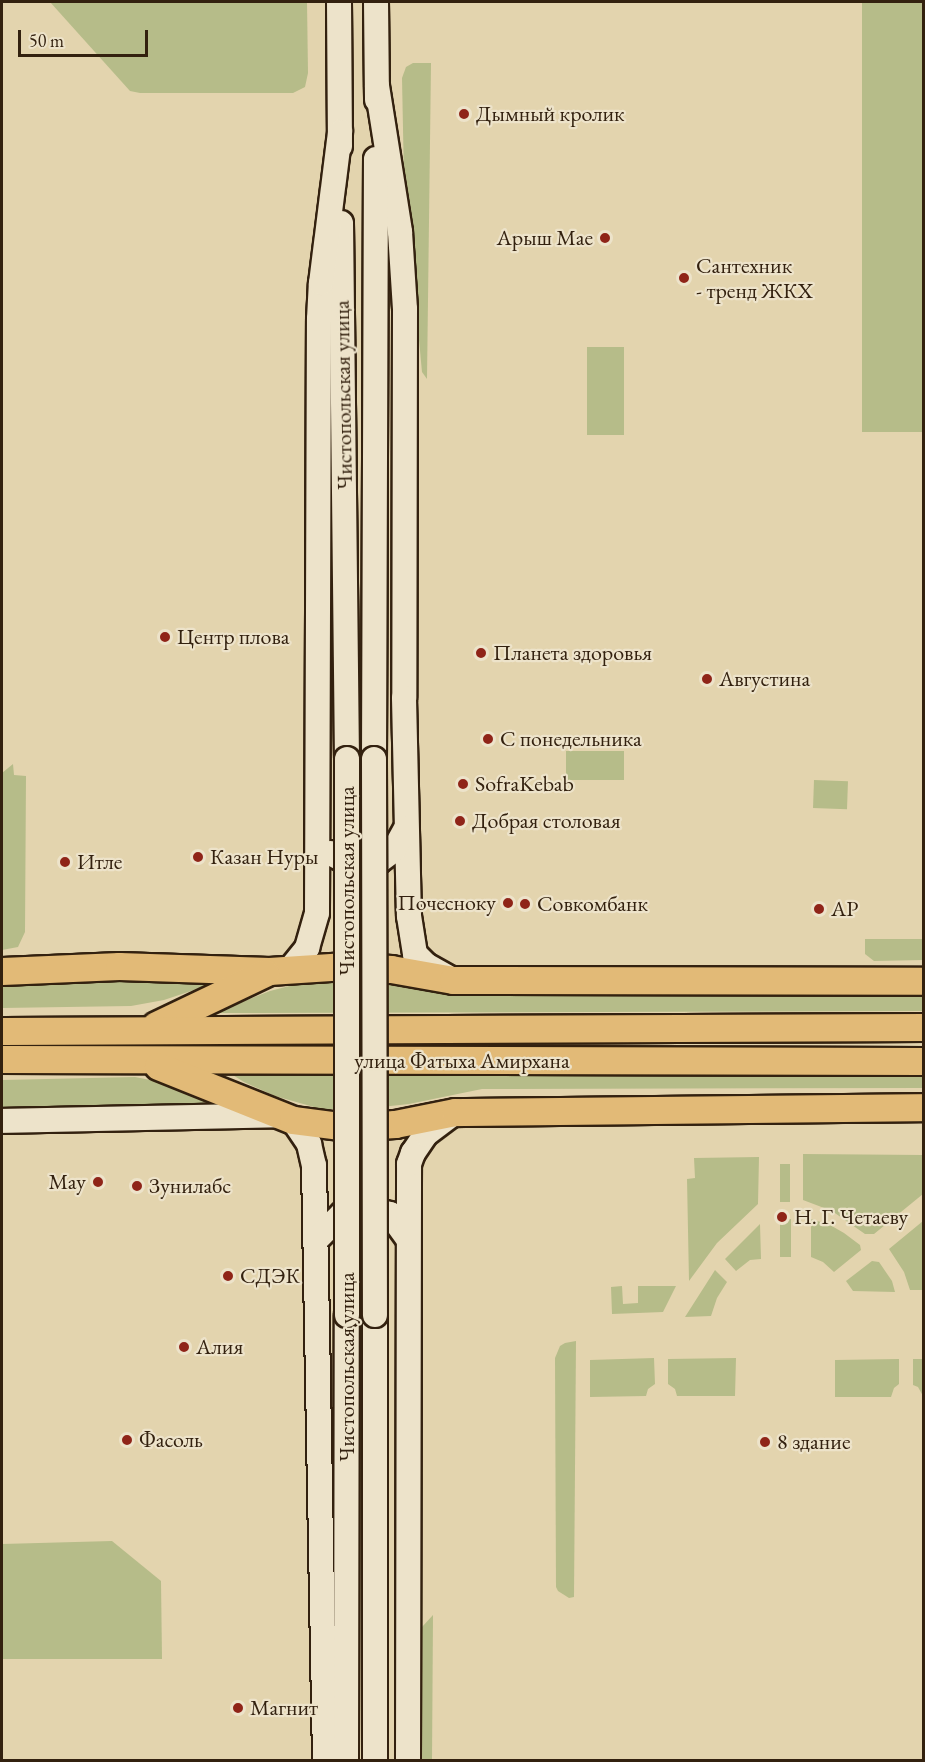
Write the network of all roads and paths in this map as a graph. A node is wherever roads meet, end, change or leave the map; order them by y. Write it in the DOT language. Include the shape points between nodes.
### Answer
graph roads {
  1 [pos="339,2"];
  2 [pos="376,2"];
  3 [pos="377,86"];
  4 [pos="340,132"];
  5 [pos="406,828"];
  6 [pos="318,830"];
  7 [pos="280,970"];
  8 [pos="2,971"];
  9 [pos="453,980"];
  10 [pos="924,981"];
  11 [pos="924,1027"];
  12 [pos="146,1029"];
  13 [pos="5,1030"];
  14 [pos="10,1061"];
  15 [pos="146,1061"];
  16 [pos="924,1061"];
  17 [pos="924,1107"];
  18 [pos="455,1112"];
  19 [pos="287,1118"];
  20 [pos="2,1121"];
  21 [pos="407,1237"];
  22 [pos="315,1241"];
  23 [pos="325,1761"];
  24 [pos="346,1761"];
  25 [pos="375,1761"];
  26 [pos="408,1761"];
  1 -- 4 [label="main road, Чистопольская улица"];
  2 -- 3 [label="main road, Чистопольская улица"];
  3 -- 5 [label="main road" via="400,232 405,309"];
  3 -- 25 [label="main road, Чистопольская улица, bridge"];
  4 -- 6 [label="main road" via="319,319"];
  4 -- 24 [label="main road, Чистопольская улица, bridge" via="347,759"];
  5 -- 6 [label="main road" via="394,850 378,862 356,867 325,850"];
  5 -- 9 [label="main road" via="409,916 415,954"];
  6 -- 7 [label="main road" via="317,913 307,948"];
  7 -- 8 [label="main road" via="118,966"];
  7 -- 9 [label="main road" via="374,968"];
  7 -- 12 [label="main road"];
  9 -- 10 [label="main road"];
  11 -- 12 [label="main road, улица Фатыха Амирхана"];
  12 -- 13 [label="main road, улица Фатыха Амирхана"];
  14 -- 15 [label="main road, улица Фатыха Амирхана"];
  15 -- 16 [label="main road, улица Фатыха Амирхана"];
  15 -- 19 [label="main road"];
  17 -- 18 [label="main road"];
  18 -- 19 [label="main road" via="370,1126 319,1125"];
  18 -- 21 [label="main road" via="426,1134 412,1153"];
  19 -- 20 [label="main road"];
  19 -- 22 [label="main road" via="312,1153"];
  21 -- 22 [label="main road" via="390,1214 367,1208 342,1214"];
  21 -- 26 [label="main road"];
  22 -- 23 [label="main road"];
}
